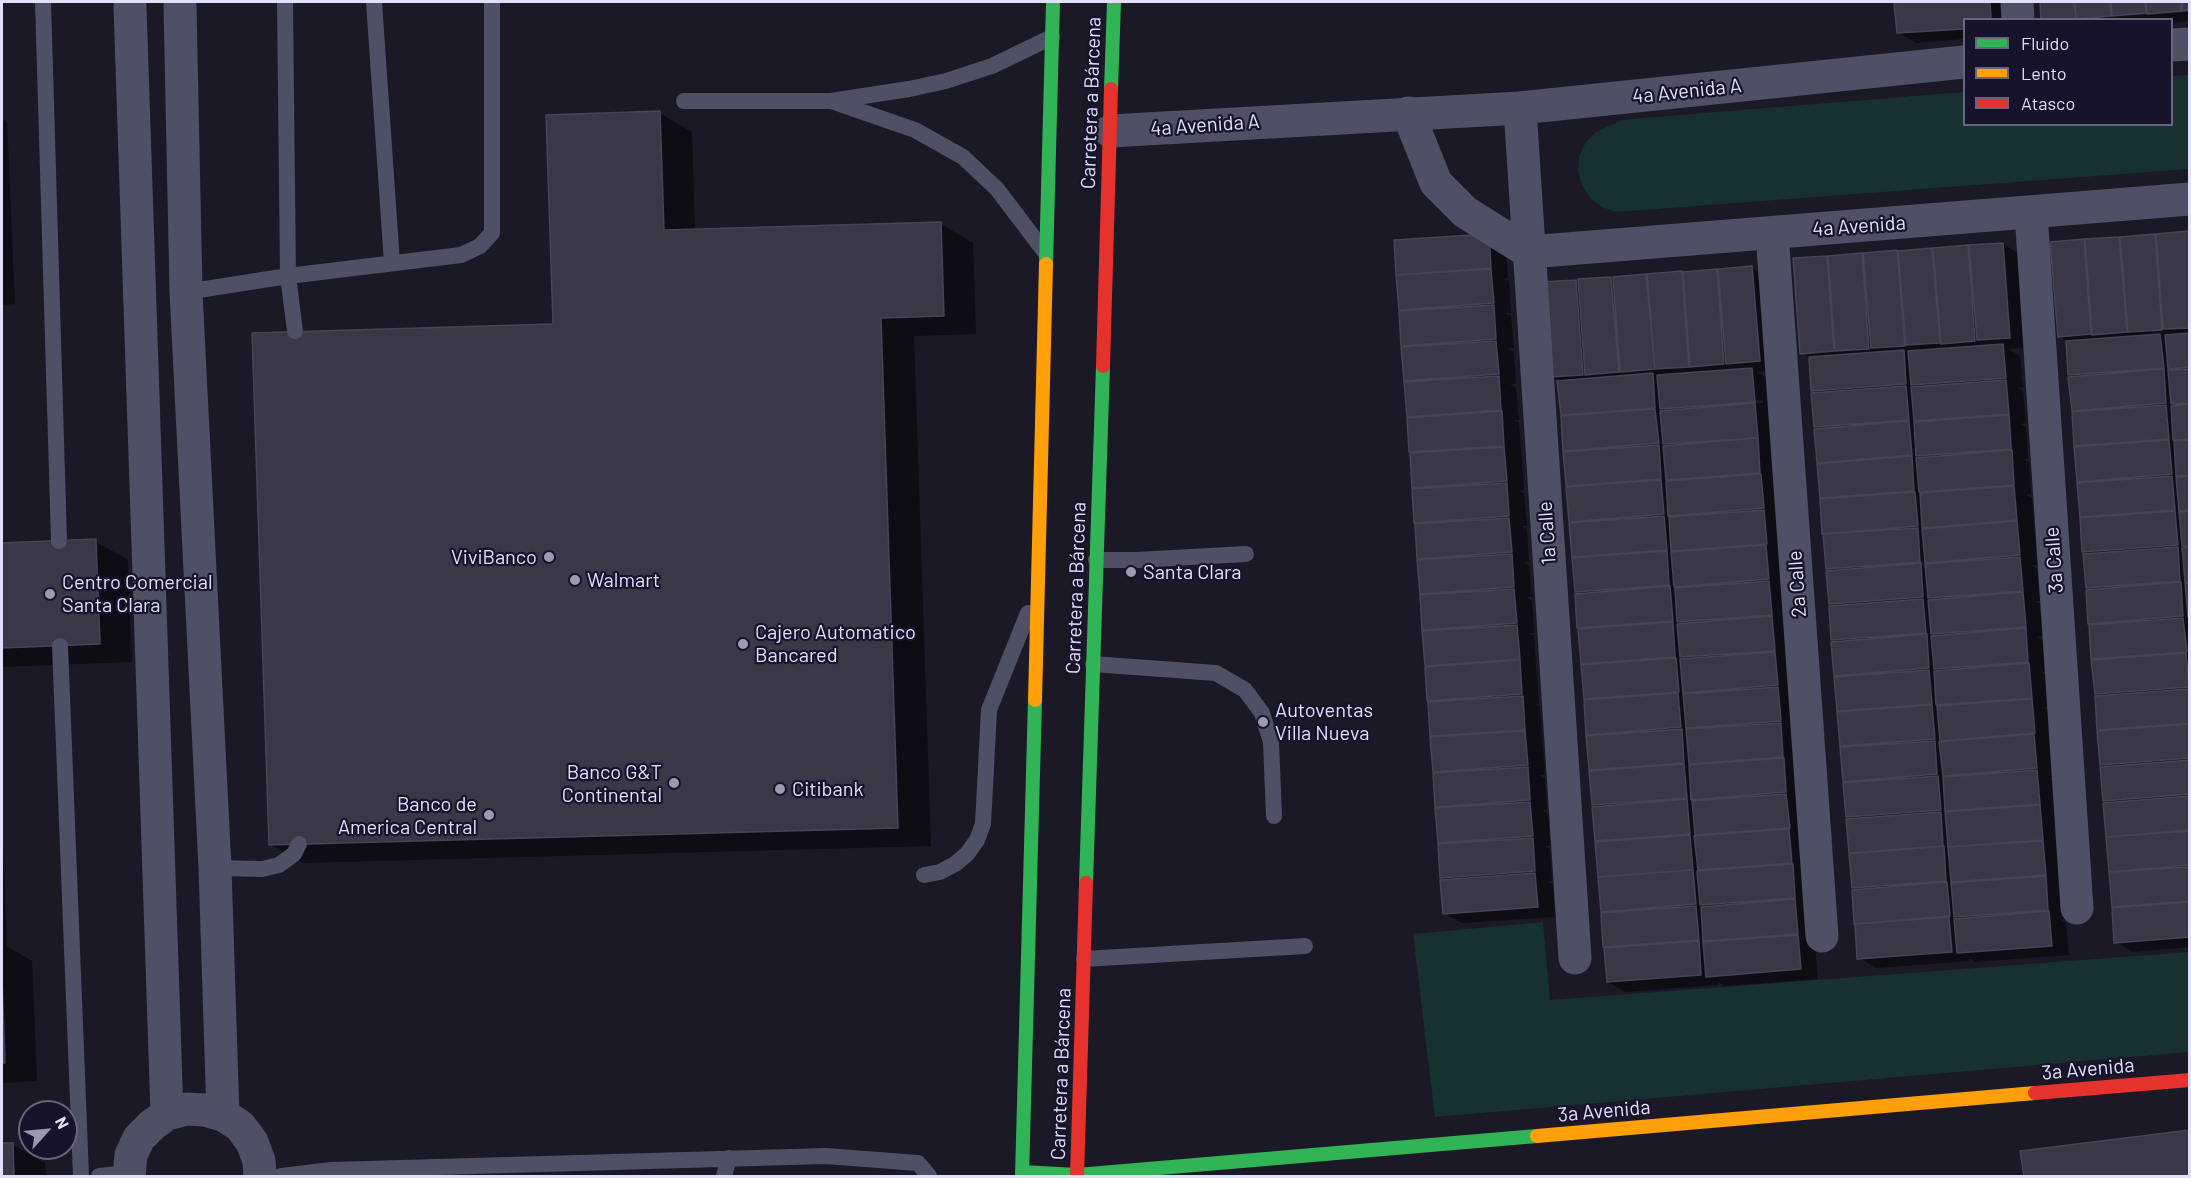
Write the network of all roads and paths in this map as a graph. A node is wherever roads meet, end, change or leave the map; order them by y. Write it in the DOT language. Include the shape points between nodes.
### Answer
graph roads {
  1 [pos="43,2"];
  2 [pos="285,2"];
  3 [pos="374,2"];
  4 [pos="492,2"];
  5 [pos="1053,2"];
  6 [pos="1114,2"];
  7 [pos="2017,2"];
  8 [pos="127,4"];
  9 [pos="182,4"];
  10 [pos="2018,18"];
  11 [pos="1052,37"];
  12 [pos="2190,44"];
  13 [pos="2173,45"];
  14 [pos="1963,62"];
  15 [pos="684,101"];
  16 [pos="831,101"];
  17 [pos="1520,108"];
  18 [pos="1408,113"];
  19 [pos="1110,131"];
  20 [pos="2190,199"];
  21 [pos="2031,213"];
  22 [pos="1772,233"];
  23 [pos="1529,252"];
  24 [pos="1046,254"];
  25 [pos="392,263"];
  26 [pos="288,276"];
  27 [pos="186,292"];
  28 [pos="295,332"];
  29 [pos="59,541"];
  30 [pos="1246,554"];
  31 [pos="1096,560"];
  32 [pos="1036,593"];
  33 [pos="60,646"];
  34 [pos="1093,664"];
  35 [pos="1274,816"];
  36 [pos="299,844"];
  37 [pos="215,868"];
  38 [pos="924,876"];
  39 [pos="2077,908"];
  40 [pos="1822,936"];
  41 [pos="1305,946"];
  42 [pos="1575,958"];
  43 [pos="1084,959"];
  44 [pos="2190,1080"];
  45 [pos="167,1114"];
  46 [pos="223,1115"];
  47 [pos="729,1158"];
  48 [pos="531,1170"];
  49 [pos="1022,1174"];
  50 [pos="119,1175"];
  51 [pos="81,1176"];
  52 [pos="260,1176"];
  53 [pos="281,1176"];
  54 [pos="724,1176"];
  55 [pos="929,1176"];
  56 [pos="1077,1176"];
  1 -- 29 [label="lane"];
  2 -- 26 [label="lane"];
  3 -- 25 [label="lane"];
  4 -- 25 [label="lane" via="492,233 480,246 461,255"];
  5 -- 11 [label="main road, Carretera a Bárcena"];
  6 -- 19 [label="main road, Carretera a Bárcena"];
  7 -- 10 [label="street"];
  8 -- 9 [label="street" via="150,15 172,12"];
  8 -- 45 [label="street"];
  9 -- 27 [label="street"];
  11 -- 16 [label="lane" via="992,66 946,81"];
  11 -- 24 [label="main road, Carretera a Bárcena"];
  12 -- 13 [label="street"];
  14 -- 17 [label="street, 4a Avenida A"];
  15 -- 16 [label="lane"];
  16 -- 24 [label="lane" via="915,130 963,157 997,189"];
  17 -- 18 [label="street, 4a Avenida A"];
  17 -- 23 [label="street, 1a Calle"];
  18 -- 19 [label="street, 4a Avenida A"];
  18 -- 23 [label="street" via="1436,183 1465,212"];
  19 -- 31 [label="main road, Carretera a Bárcena"];
  20 -- 21 [label="street, 4a Avenida"];
  21 -- 22 [label="street, 4a Avenida"];
  21 -- 39 [label="street, 3a Calle"];
  22 -- 23 [label="street, 4a Avenida"];
  22 -- 40 [label="street, 2a Calle"];
  23 -- 42 [label="street, 1a Calle"];
  24 -- 32 [label="main road, Carretera a Bárcena"];
  25 -- 26 [label="lane"];
  26 -- 27 [label="lane"];
  26 -- 28 [label="lane"];
  27 -- 37 [label="street"];
  30 -- 31 [label="lane"];
  31 -- 34 [label="main road, Carretera a Bárcena"];
  32 -- 38 [label="lane" via="989,710 983,825 967,854 940,872"];
  32 -- 49 [label="main road, Carretera a Bárcena"];
  33 -- 51 [label="lane"];
  34 -- 35 [label="lane" via="1216,673 1245,690 1262,713 1271,742"];
  34 -- 43 [label="main road, Carretera a Bárcena"];
  36 -- 37 [label="lane" via="294,854 279,865 262,869"];
  37 -- 46 [label="street"];
  41 -- 43 [label="lane"];
  43 -- 56 [label="main road, Carretera a Bárcena"];
  44 -- 56 [label="main road, 3a Avenida"];
  45 -- 46 [label="street" via="186,1109"];
  45 -- 50 [label="street" via="139,1138"];
  46 -- 52 [label="street" via="240,1126 252,1142"];
  47 -- 48 [label="lane"];
  47 -- 54 [label="lane"];
  47 -- 55 [label="lane" via="826,1156 918,1163"];
  48 -- 53 [label="lane" via="331,1170"];
  49 -- 56 [label="main road, 3a Avenida"];
}
